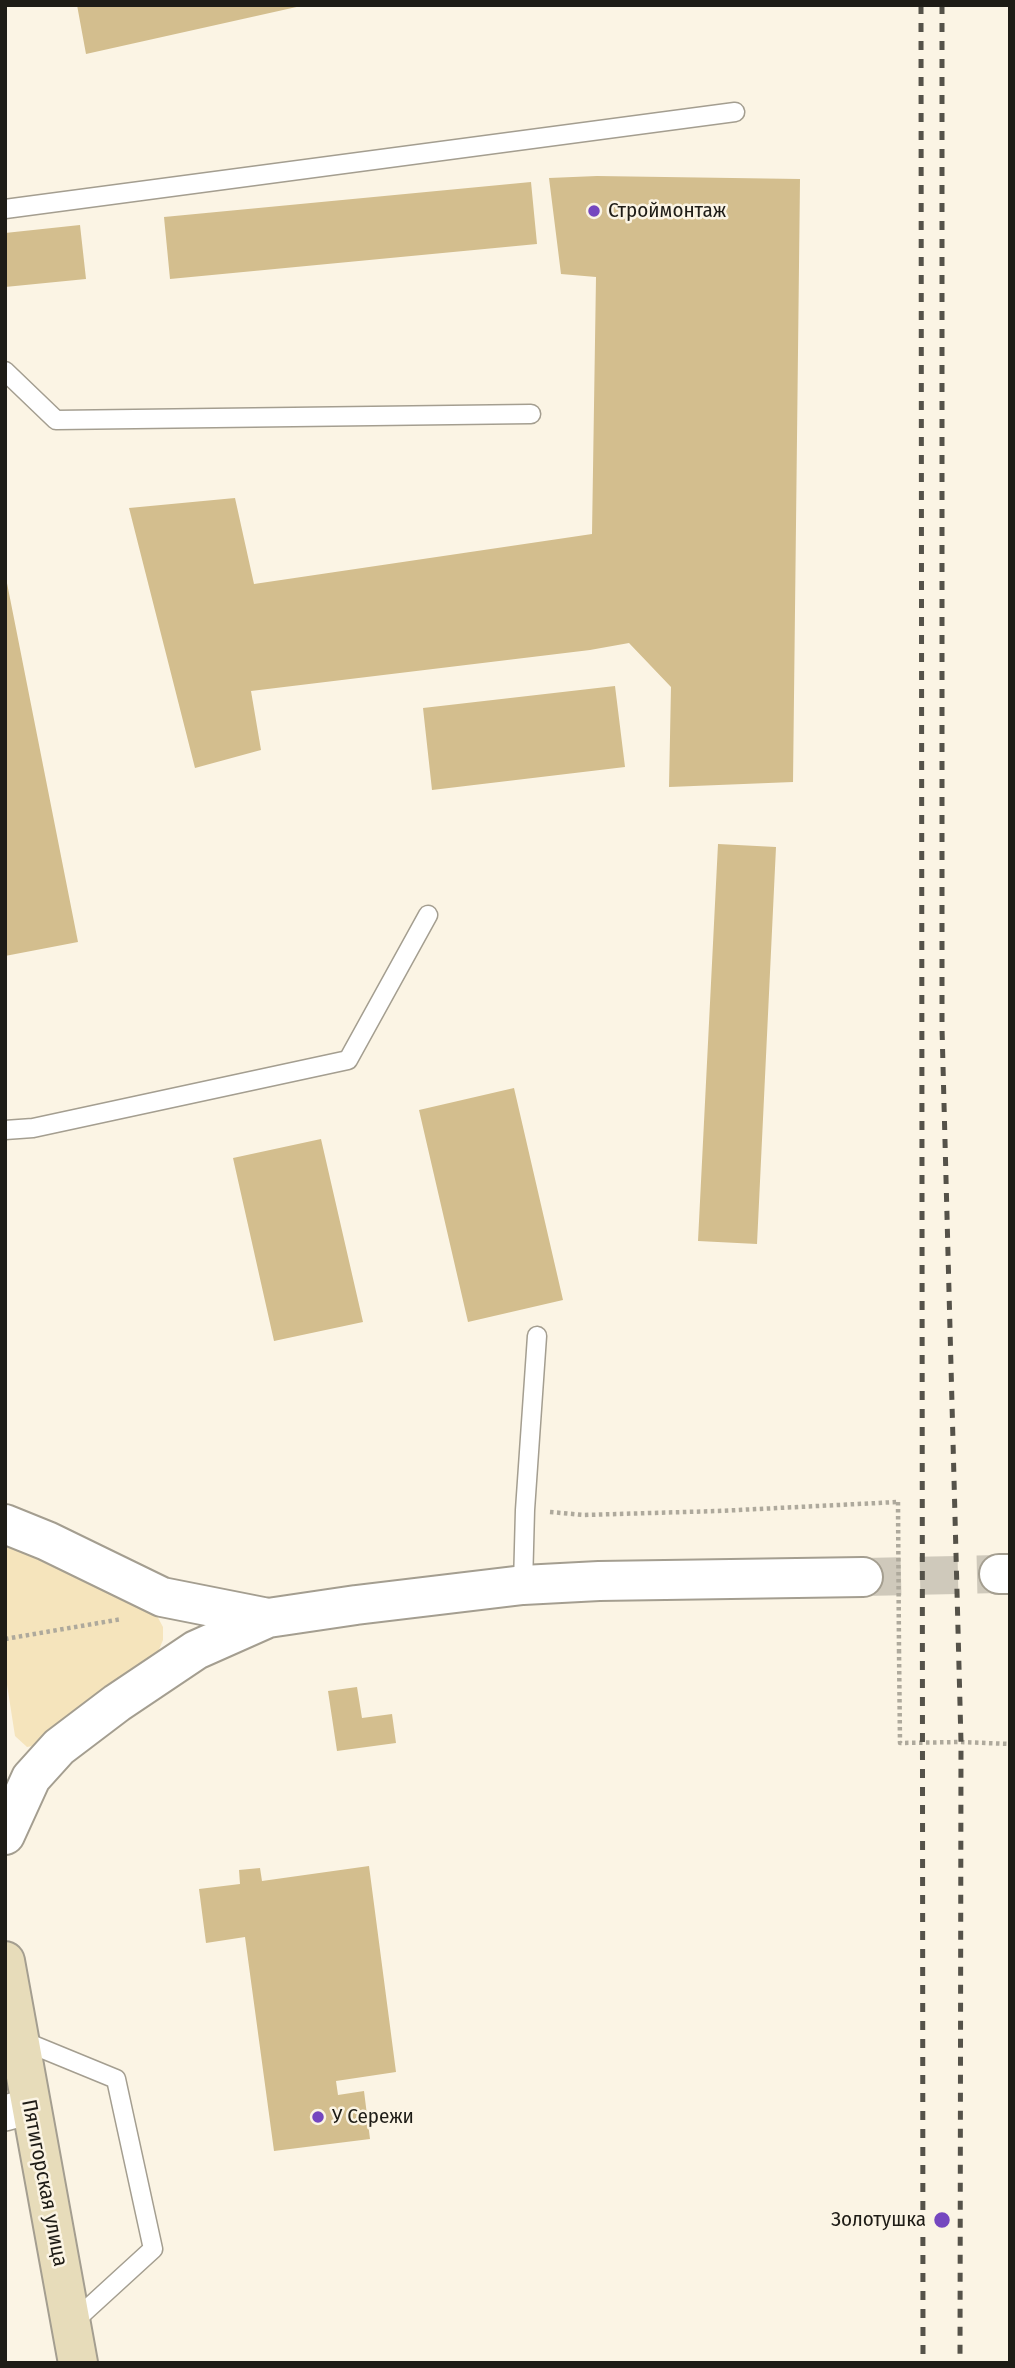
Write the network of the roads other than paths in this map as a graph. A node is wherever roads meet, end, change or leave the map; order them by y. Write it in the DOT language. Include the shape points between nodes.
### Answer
graph roads {
  1 [pos="734,112"];
  2 [pos="5,209"];
  3 [pos="5,371"];
  4 [pos="531,414"];
  5 [pos="428,915"];
  6 [pos="5,1130"];
  7 [pos="537,1336"];
  8 [pos="5,1524"];
  9 [pos="863,1577"];
  10 [pos="523,1586"];
  11 [pos="268,1618"];
  12 [pos="5,1835"];
  13 [pos="5,1961"];
  14 [pos="18,2039"];
  15 [pos="18,2109"];
  16 [pos="71,2324"];
  17 [pos="78,2363"];
  1 -- 2 [label="lane"];
  3 -- 4 [label="lane" via="55,420"];
  5 -- 6 [label="lane" via="348,1060 33,1128"];
  7 -- 10 [label="lane"];
  8 -- 11 [label="street" via="162,1597"];
  9 -- 10 [label="street"];
  10 -- 11 [label="street"];
  11 -- 12 [label="street" via="196,1650 59,1747 31,1777"];
  13 -- 14 [label="main road, Пятигорская улица"];
  14 -- 15 [label="main road, Пятигорская улица"];
  14 -- 16 [label="lane" via="116,2080 153,2249"];
  15 -- 16 [label="main road, Пятигорская улица"];
  16 -- 17 [label="main road, Пятигорская улица"];
}
